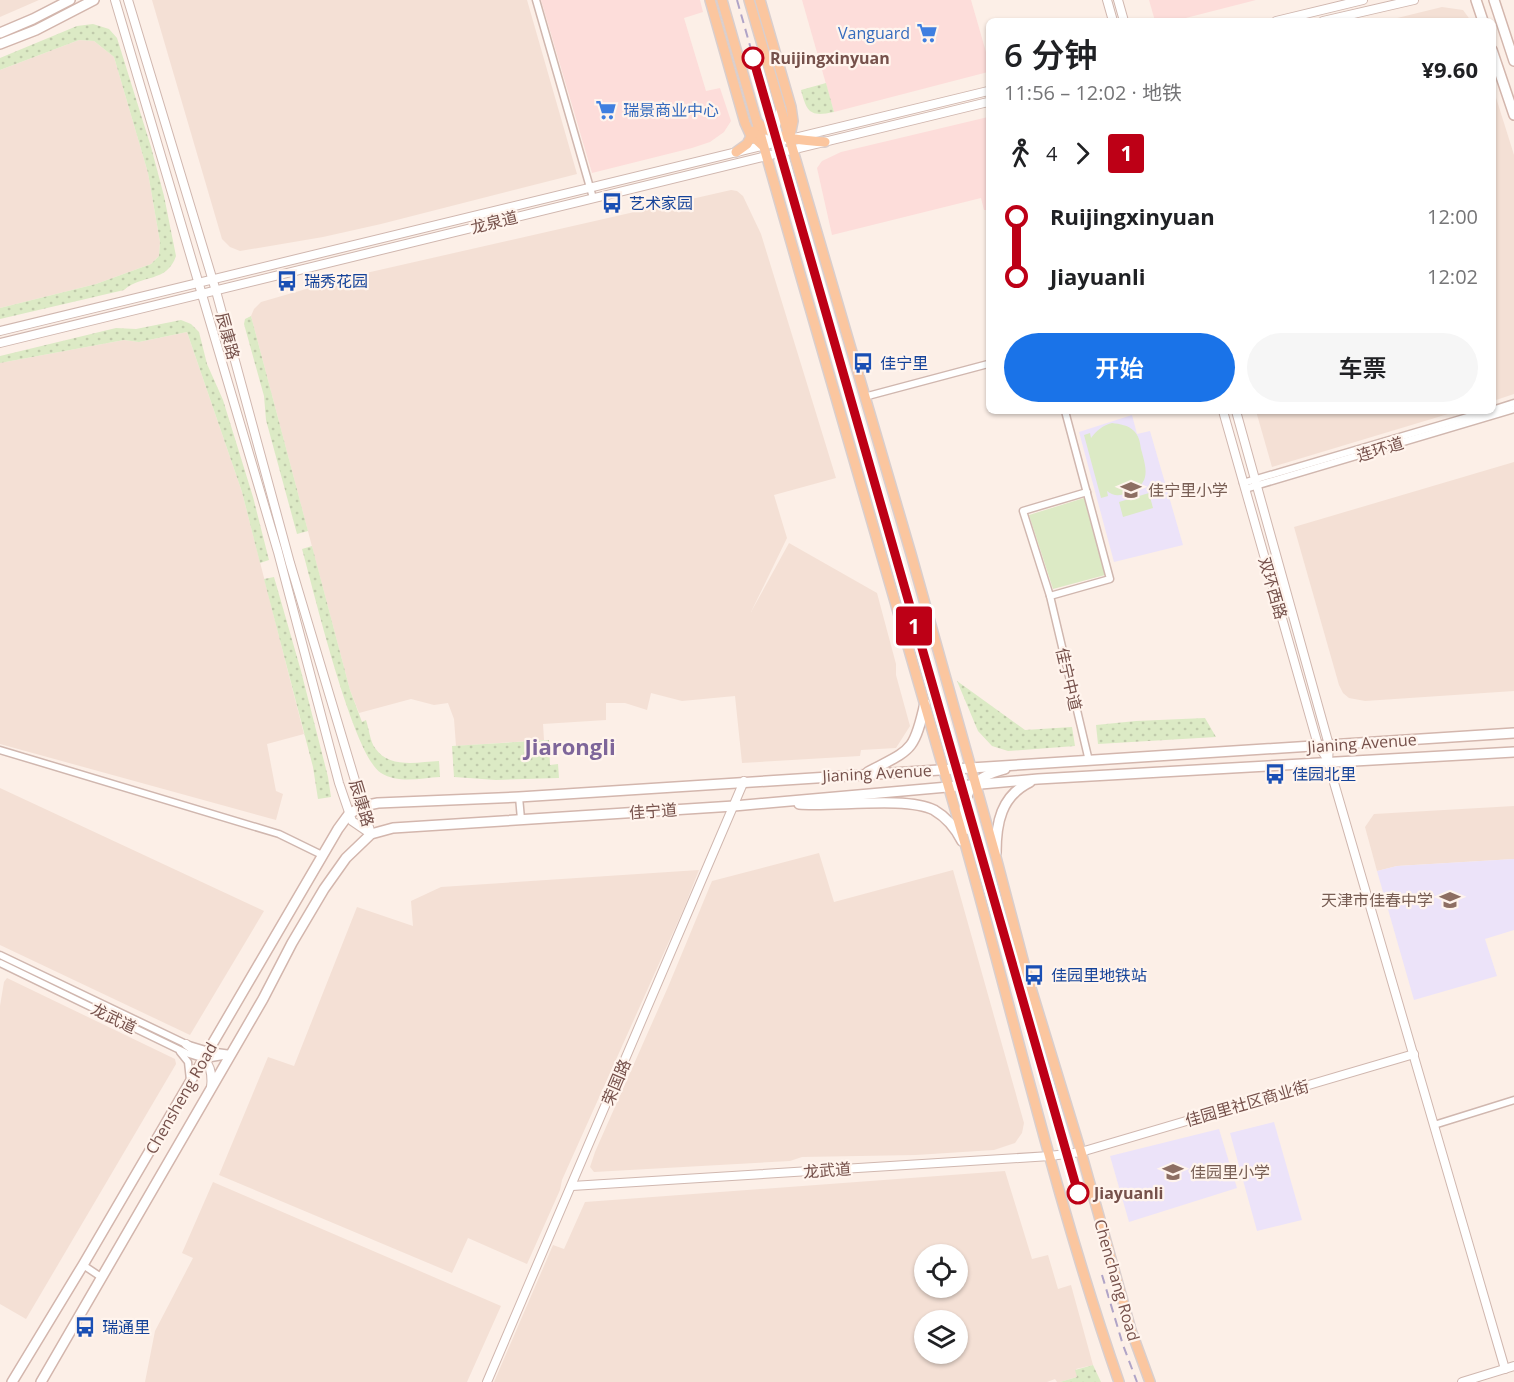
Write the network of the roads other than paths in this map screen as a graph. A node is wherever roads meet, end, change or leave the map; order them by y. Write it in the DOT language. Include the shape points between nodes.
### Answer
graph roads {
  1 [pos="70,0"];
  2 [pos="94,0"];
  3 [pos="115,0"];
  4 [pos="128,0"];
  5 [pos="536,0"];
  6 [pos="710,0"];
  7 [pos="722,0"];
  8 [pos="749,0"];
  9 [pos="760,0"];
  10 [pos="1107,0"];
  11 [pos="1118,0"];
  12 [pos="1362,0"];
  13 [pos="1414,0"];
  14 [pos="1476,0"];
  15 [pos="1494,0"];
  16 [pos="1112,18"];
  17 [pos="1123,18"];
  18 [pos="1288,18"];
  19 [pos="1336,18"];
  20 [pos="1482,18"];
  21 [pos="0,33"];
  22 [pos="0,44"];
  23 [pos="1514,61"];
  24 [pos="1496,62"];
  25 [pos="986,91"];
  26 [pos="986,102"];
  27 [pos="781,108"];
  28 [pos="1514,115"];
  29 [pos="756,120"];
  30 [pos="772,134"];
  31 [pos="753,136"];
  32 [pos="790,138"];
  33 [pos="825,142"];
  34 [pos="763,146"];
  35 [pos="794,150"];
  36 [pos="736,152"];
  37 [pos="765,156"];
  38 [pos="740,162"];
  39 [pos="590,187"];
  40 [pos="592,198"];
  41 [pos="212,279"];
  42 [pos="200,282"];
  43 [pos="216,291"];
  44 [pos="203,294"];
  45 [pos="0,331"];
  46 [pos="0,343"];
  47 [pos="986,365"];
  48 [pos="864,397"];
  49 [pos="1514,404"];
  50 [pos="1496,408"];
  51 [pos="1514,409"];
  52 [pos="1066,414"];
  53 [pos="1224,414"];
  54 [pos="1237,414"];
  55 [pos="1477,414"];
  56 [pos="1256,482"];
  57 [pos="1244,486"];
  58 [pos="1087,492"];
  59 [pos="1050,596"];
  60 [pos="925,703"];
  61 [pos="1514,733"];
  62 [pos="1329,745"];
  63 [pos="1318,746"];
  64 [pos="0,750"];
  65 [pos="1514,752"];
  66 [pos="1089,761"];
  67 [pos="1328,762"];
  68 [pos="1025,765"];
  69 [pos="969,767"];
  70 [pos="943,769"];
  71 [pos="864,774"];
  72 [pos="1038,779"];
  73 [pos="744,781"];
  74 [pos="974,784"];
  75 [pos="948,787"];
  76 [pos="519,797"];
  77 [pos="779,802"];
  78 [pos="363,806"];
  79 [pos="734,806"];
  80 [pos="349,814"];
  81 [pos="521,819"];
  82 [pos="371,834"];
  83 [pos="966,846"];
  84 [pos="322,855"];
  85 [pos="996,857"];
  86 [pos="0,955"];
  87 [pos="0,963"];
  88 [pos="186,1044"];
  89 [pos="175,1048"];
  90 [pos="231,1054"];
  91 [pos="1414,1054"];
  92 [pos="207,1055"];
  93 [pos="189,1086"];
  94 [pos="211,1089"];
  95 [pos="1514,1101"];
  96 [pos="1434,1125"];
  97 [pos="1081,1152"];
  98 [pos="1050,1156"];
  99 [pos="572,1186"];
  100 [pos="83,1265"];
  101 [pos="101,1277"];
  102 [pos="1514,1366"];
  103 [pos="1505,1369"];
  104 [pos="12,1382"];
  105 [pos="41,1382"];
  106 [pos="487,1382"];
  107 [pos="1119,1382"];
  108 [pos="1150,1382"];
  109 [pos="1462,1382"];
  1 -- 21 [label="main road"];
  2 -- 22 [label="main road"];
  3 -- 42 [label="street, 辰康路"];
  4 -- 41 [label="street, 辰康路"];
  5 -- 39 [label="street"];
  6 -- 31 [label="main road" via="745,123"];
  7 -- 29 [label="main road, Chenchang Road"];
  8 -- 27 [label="main road, Chenchang Road"];
  9 -- 32 [label="main road" via="791,107"];
  10 -- 16 [label="street"];
  11 -- 17 [label="street"];
  12 -- 18 [label="street"];
  13 -- 19 [label="street"];
  14 -- 20 [label="main road"];
  15 -- 23 [label="main road"];
  24 -- 28 [label="main road"];
  25 -- 32 [label="street, 龙泉道"];
  26 -- 33 [label="street, 龙泉道"];
  27 -- 30 [label="street"];
  27 -- 32 [label="main road, Chenchang Road"];
  29 -- 30 [label="main road"];
  29 -- 31 [label="main road"];
  29 -- 34 [label="main road, Chenchang Road"];
  30 -- 32 [label="main road"];
  30 -- 34 [label="street"];
  31 -- 34 [label="main road"];
  31 -- 36 [label="main road"];
  32 -- 33 [label="main road"];
  32 -- 34 [label="street, 龙泉道"];
  32 -- 35 [label="main road, Chenchang Road"];
  33 -- 35 [label="street, 龙泉道"];
  34 -- 36 [label="street, 龙泉道"];
  34 -- 37 [label="main road, Chenchang Road"];
  34 -- 38 [label="street"];
  35 -- 37 [label="street, 龙泉道"];
  35 -- 48 [label="main road, Chenchang Road"];
  36 -- 39 [label="street, 龙泉道"];
  37 -- 38 [label="street, 龙泉道"];
  37 -- 60 [label="main road, Chenchang Road"];
  38 -- 40 [label="street, 龙泉道"];
  39 -- 40 [label="street"];
  39 -- 41 [label="street, 龙泉道"];
  40 -- 43 [label="street, 龙泉道"];
  41 -- 42 [label="street, 龙泉道"];
  41 -- 43 [label="street, 辰康路"];
  42 -- 44 [label="street, 辰康路"];
  42 -- 45 [label="street, 龙泉道"];
  43 -- 44 [label="street, 龙泉道"];
  43 -- 78 [label="street, 辰康路" via="290,563"];
  44 -- 46 [label="street, 龙泉道"];
  44 -- 80 [label="street, 辰康路"];
  47 -- 48 [label="street"];
  48 -- 69 [label="main road, Chenchang Road"];
  49 -- 50 [label="street, 连环道"];
  51 -- 56 [label="street, 连环道"];
  52 -- 58 [label="street"];
  53 -- 57 [label="street, 双环西路"];
  54 -- 56 [label="street"];
  55 -- 56 [label="street, 连环道"];
  56 -- 57 [label="street, 连环道"];
  56 -- 62 [label="street"];
  57 -- 63 [label="street, 双环西路"];
  58 -- 59 [label="street" via="1110,579"];
  58 -- 59 [label="street, 佳宁中道" via="1023,511"];
  59 -- 66 [label="street, 佳宁中道"];
  60 -- 70 [label="main road, Chenchang Road"];
  60 -- 71 [label="main road" via="918,734 908,750"];
  61 -- 62 [label="main road, Jianing Avenue"];
  62 -- 63 [label="main road, Jianing Avenue"];
  62 -- 67 [label="street"];
  63 -- 66 [label="main road, Jianing Avenue"];
  63 -- 67 [label="street, 双环西路"];
  64 -- 84 [label="street" via="279,834"];
  65 -- 67 [label="main road, Jianing Avenue"];
  66 -- 68 [label="main road, Jianing Avenue"];
  67 -- 72 [label="main road, Jianing Avenue"];
  67 -- 91 [label="street"];
  68 -- 69 [label="main road, Jianing Avenue"];
  68 -- 74 [label="main road" via="988,774"];
  69 -- 70 [label="main road, Jianing Avenue"];
  69 -- 74 [label="main road, Chenchang Road"];
  70 -- 71 [label="main road, Jianing Avenue"];
  70 -- 75 [label="main road, Chenchang Road"];
  71 -- 73 [label="main road, Jianing Avenue"];
  72 -- 74 [label="main road, Jianing Avenue"];
  72 -- 85 [label="main road" via="1023,785 1006,801 998,826"];
  73 -- 76 [label="main road, Jianing Avenue"];
  73 -- 79 [label="street, 荣国路"];
  74 -- 75 [label="main road, Jianing Avenue"];
  74 -- 83 [label="main road" via="964,805"];
  74 -- 85 [label="main road, Chenchang Road"];
  75 -- 77 [label="main road, Jianing Avenue"];
  75 -- 83 [label="main road, Chenchang Road"];
  76 -- 78 [label="main road, Jianing Avenue"];
  76 -- 81 [label="street"];
  77 -- 79 [label="main road, 佳宁道"];
  77 -- 83 [label="main road" via="816,806 898,803 924,807 942,816"];
  78 -- 80 [label="main road, Jianing Avenue"];
  78 -- 82 [label="street, 辰康路"];
  79 -- 81 [label="main road, 佳宁道"];
  79 -- 99 [label="street, 荣国路"];
  80 -- 82 [label="street, 辰康路" via="352,821"];
  80 -- 84 [label="main road, Chensheng Road"];
  81 -- 82 [label="main road, 佳宁道" via="393,828"];
  82 -- 90 [label="main road, Chensheng Road" via="346,858 324,889"];
  83 -- 98 [label="main road, Chenchang Road"];
  84 -- 92 [label="main road, Chensheng Road"];
  85 -- 97 [label="main road, Chenchang Road"];
  86 -- 88 [label="street"];
  87 -- 89 [label="street, 龙武道"];
  88 -- 92 [label="street"];
  89 -- 92 [label="street, 龙武道"];
  89 -- 93 [label="street" via="188,1062"];
  90 -- 92 [label="street"];
  90 -- 94 [label="main road, Chensheng Road"];
  91 -- 96 [label="street"];
  91 -- 97 [label="street, 佳园里社区商业街"];
  92 -- 93 [label="main road, Chensheng Road"];
  92 -- 94 [label="street"];
  93 -- 100 [label="main road, Chensheng Road"];
  94 -- 101 [label="main road, Chensheng Road"];
  95 -- 96 [label="street"];
  96 -- 103 [label="street"];
  97 -- 98 [label="street, 龙武道"];
  97 -- 108 [label="main road, Chenchang Road" via="1131,1330"];
  98 -- 99 [label="street, 龙武道"];
  98 -- 107 [label="main road, Chenchang Road"];
  99 -- 106 [label="street, 荣国路"];
  100 -- 101 [label="street"];
  100 -- 104 [label="main road, Chensheng Road"];
  101 -- 105 [label="main road, Chensheng Road"];
  102 -- 103 [label="street"];
  103 -- 109 [label="street"];
}
